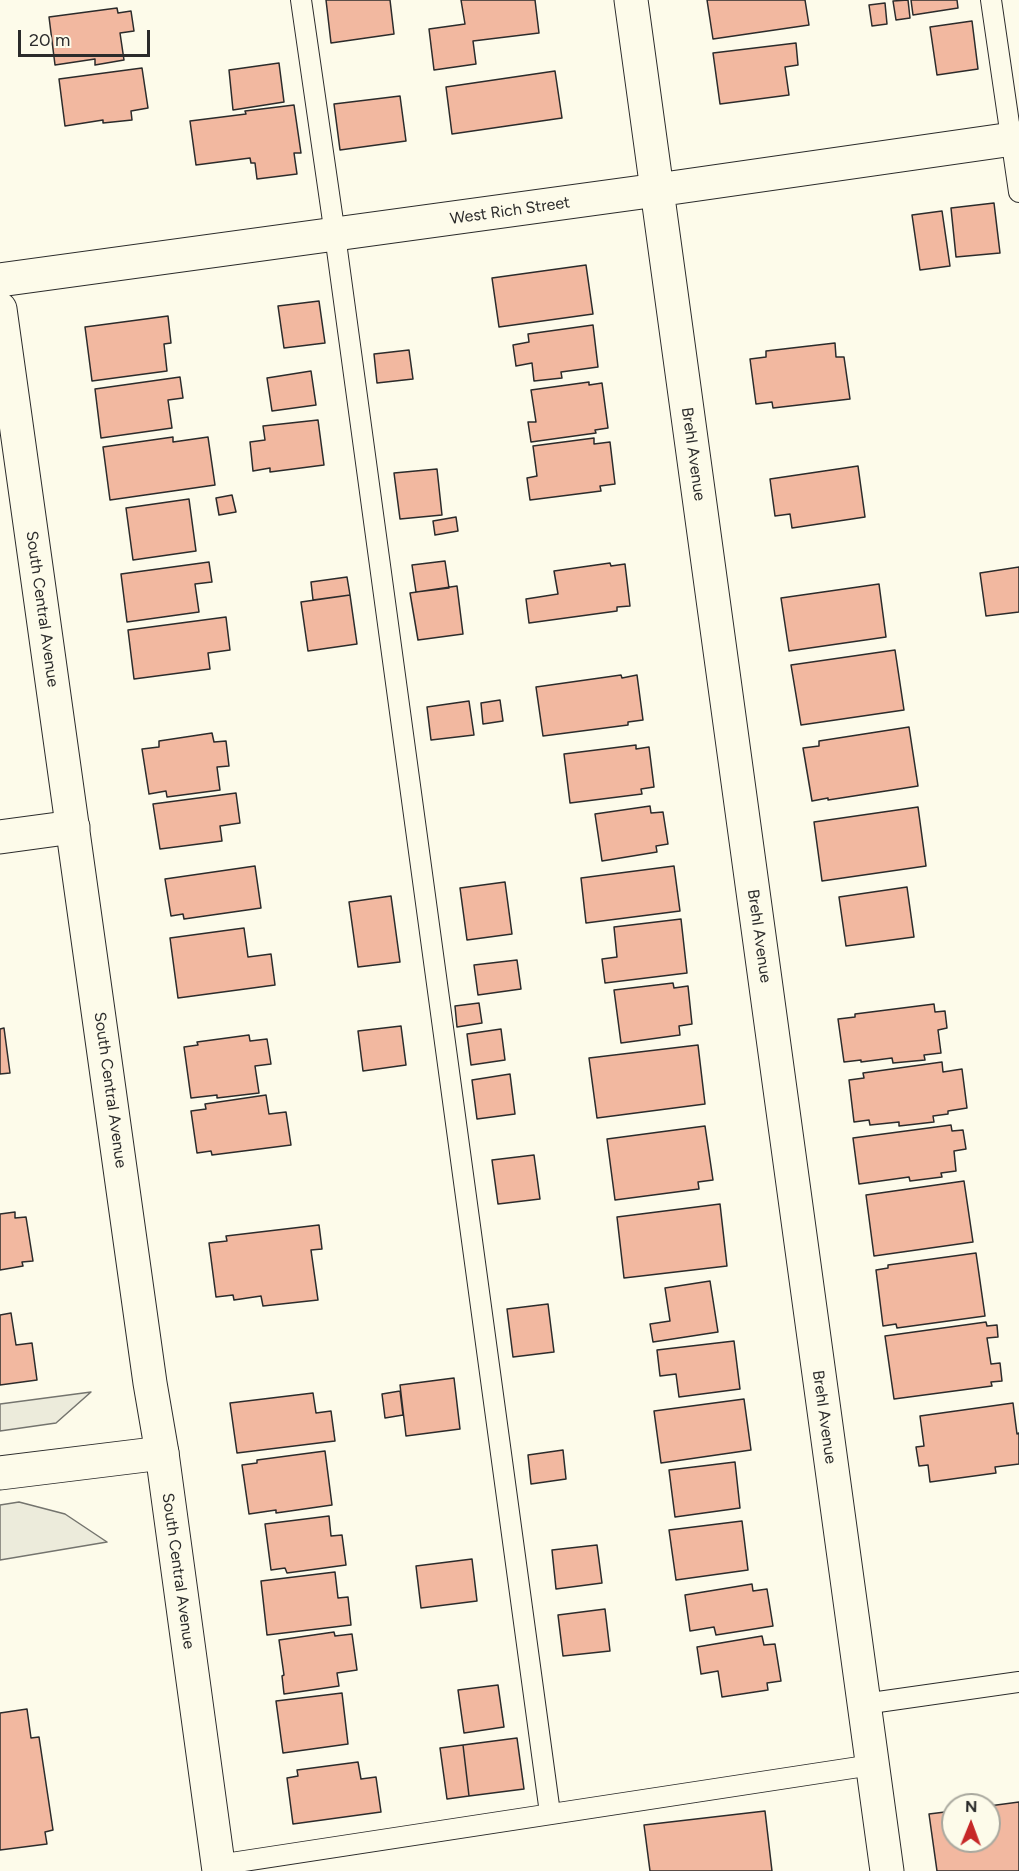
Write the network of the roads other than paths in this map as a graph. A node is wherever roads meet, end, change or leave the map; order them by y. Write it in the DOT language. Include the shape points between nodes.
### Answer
graph roads {
  1 [pos="301,0"];
  2 [pos="631,0"];
  3 [pos="991,0"];
  4 [pos="1016,139"];
  5 [pos="657,190"];
  6 [pos="1019,192"];
  7 [pos="335,235"];
  8 [pos="0,280"];
  9 [pos="0,309"];
  10 [pos="11,468"];
  11 [pos="73,827"];
  12 [pos="0,837"];
  13 [pos="162,1453"];
  14 [pos="0,1473"];
  15 [pos="1019,1682"];
  16 [pos="864,1704"];
  17 [pos="872,1765"];
  18 [pos="550,1813"];
  19 [pos="219,1868"];
  20 [pos="887,1871"];
  1 -- 7 [label="lane"];
  2 -- 5 [label="main road, Brehl Avenue"];
  3 -- 4 [label="lane"];
  4 -- 5 [label="main road, West Rich Street"];
  4 -- 6 [label="lane"];
  5 -- 7 [label="main road, West Rich Street"];
  5 -- 16 [label="main road, Brehl Avenue"];
  7 -- 8 [label="main road, West Rich Street"];
  7 -- 18 [label="lane"];
  9 -- 10 [label="main road, South Central Avenue"];
  10 -- 11 [label="main road, South Central Avenue"];
  11 -- 12 [label="main road"];
  11 -- 13 [label="main road, South Central Avenue"];
  13 -- 14 [label="main road"];
  13 -- 19 [label="main road, South Central Avenue"];
  15 -- 16 [label="lane"];
  16 -- 17 [label="main road, Brehl Avenue"];
  17 -- 18 [label="lane"];
  17 -- 20 [label="main road, Brehl Avenue"];
  18 -- 19 [label="lane"];
}
